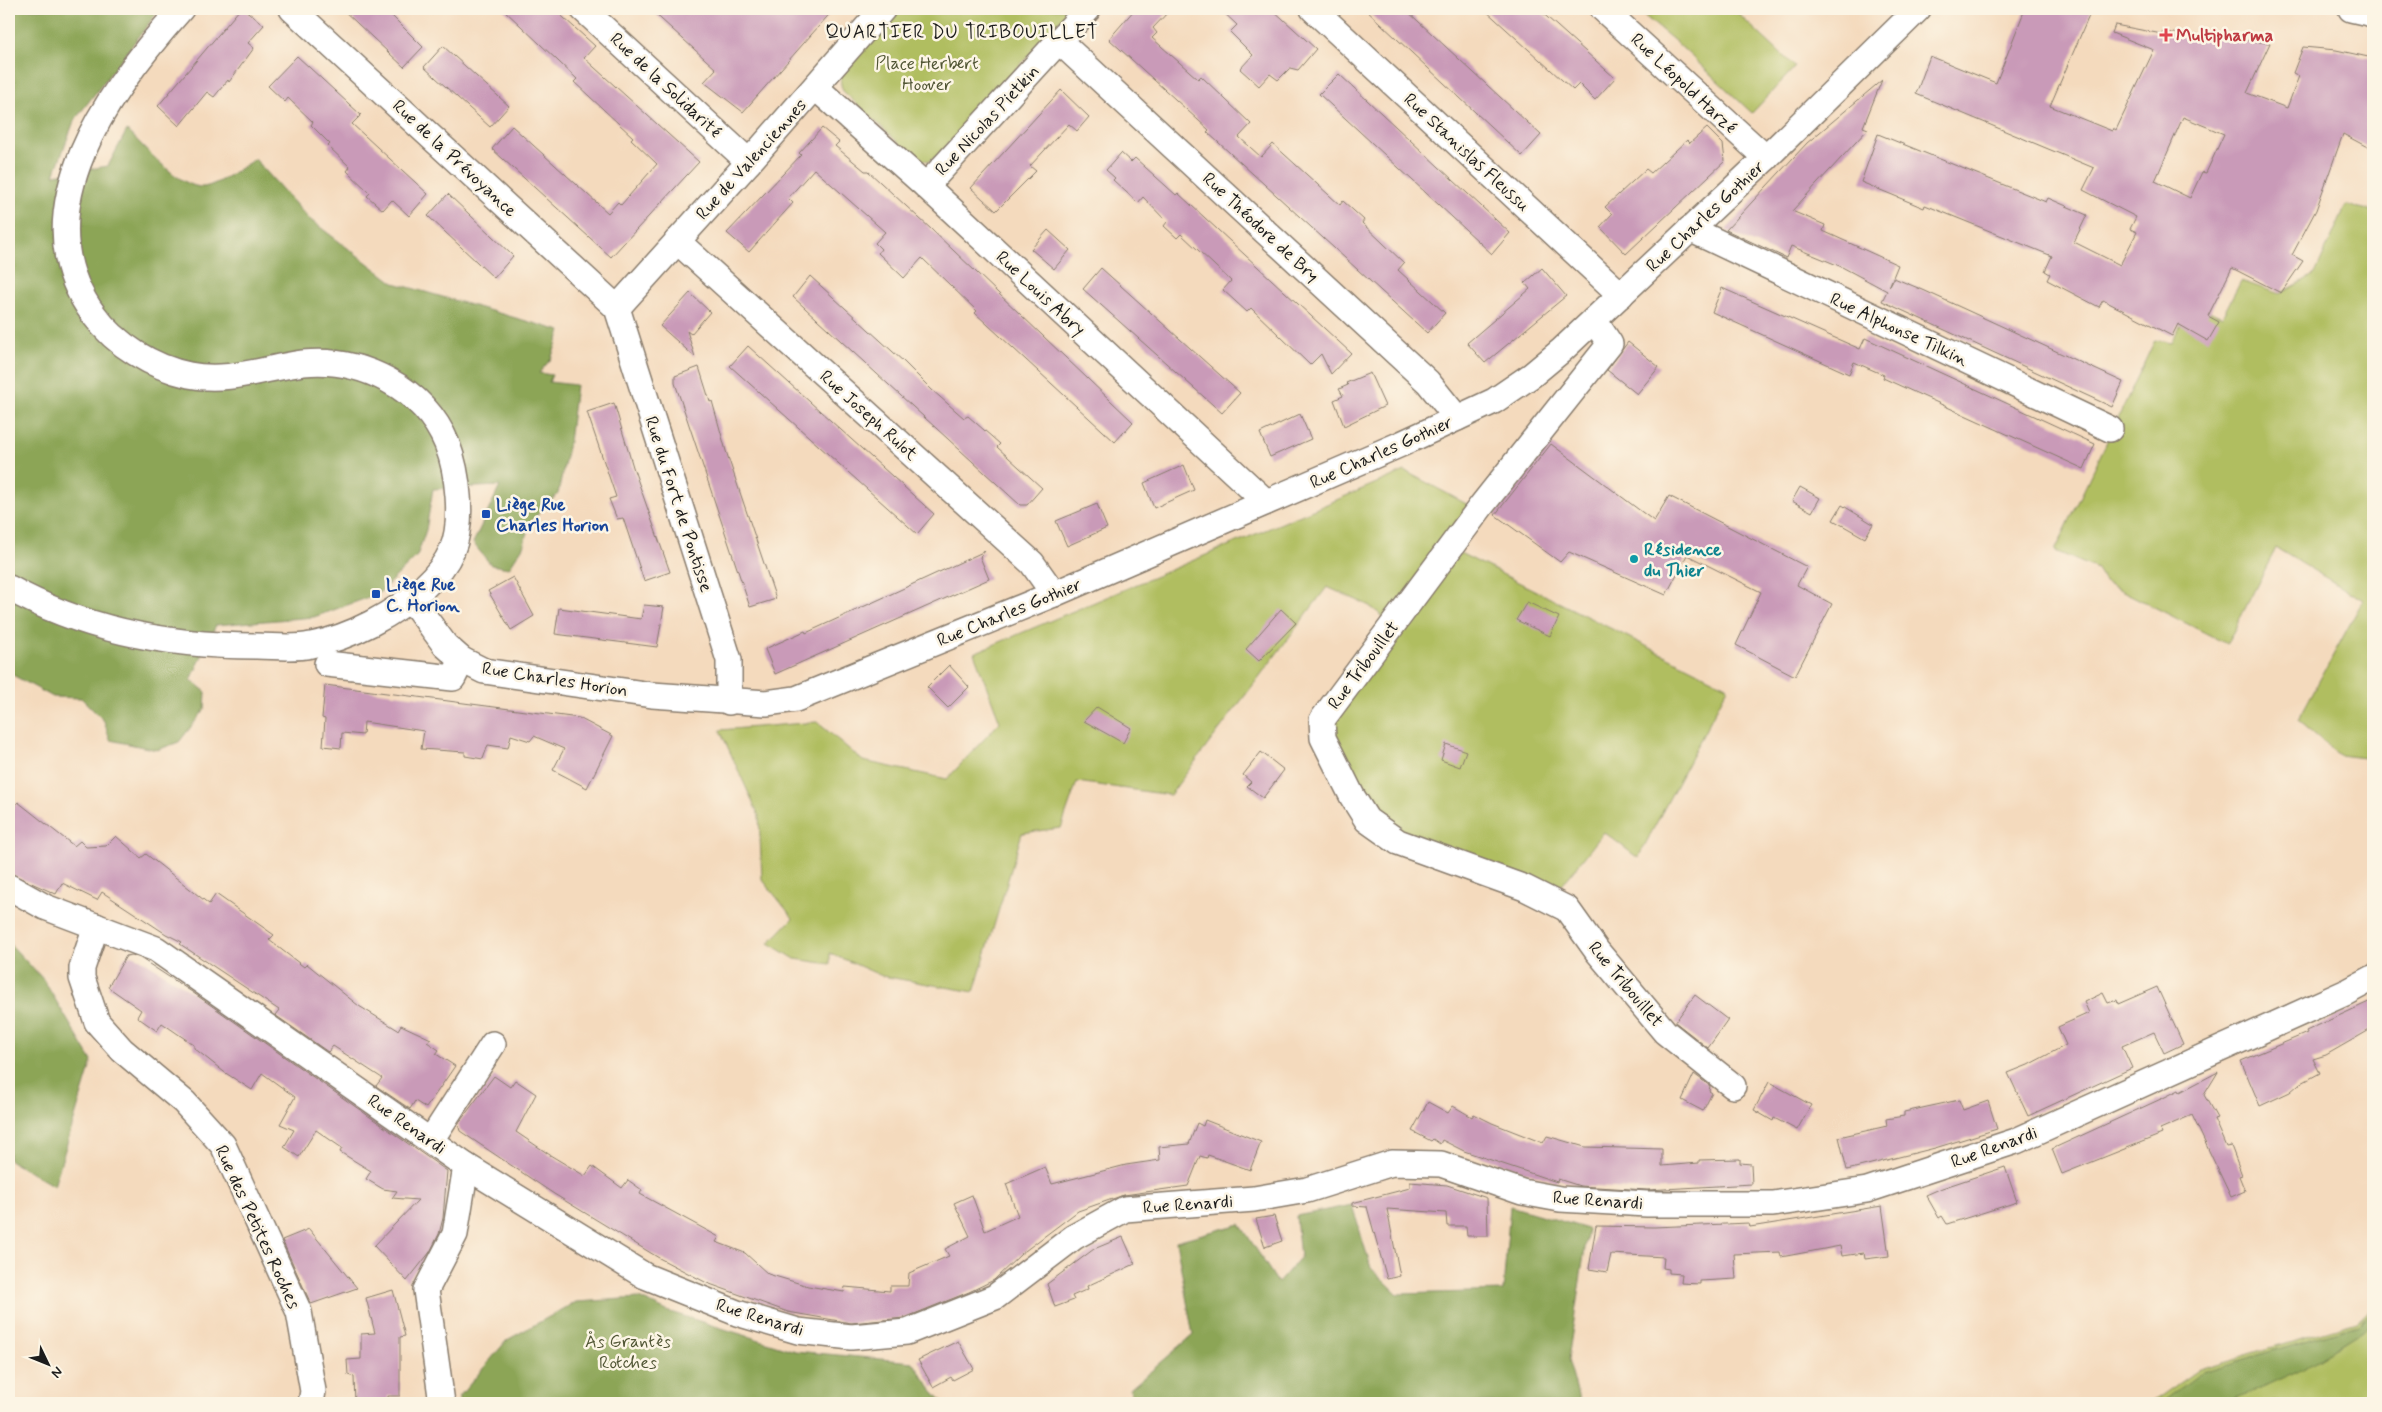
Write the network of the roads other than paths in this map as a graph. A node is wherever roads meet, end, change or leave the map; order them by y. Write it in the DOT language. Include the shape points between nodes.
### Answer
graph roads {
  1 [pos="181,9"];
  2 [pos="292,9"];
  3 [pos="583,9"];
  4 [pos="1088,9"];
  5 [pos="1313,9"];
  6 [pos="1603,9"];
  7 [pos="1918,9"];
  8 [pos="2351,9"];
  9 [pos="879,10"];
  10 [pos="2373,14"];
  11 [pos="1059,41"];
  12 [pos="815,86"];
  13 [pos="1766,158"];
  14 [pos="749,162"];
  15 [pos="926,186"];
  16 [pos="1690,229"];
  17 [pos="677,241"];
  18 [pos="1621,295"];
  19 [pos="617,308"];
  20 [pos="1594,320"];
  21 [pos="1457,418"];
  22 [pos="2110,429"];
  23 [pos="1266,502"];
  24 [pos="9,588"];
  25 [pos="1054,594"];
  26 [pos="411,599"];
  27 [pos="462,660"];
  28 [pos="327,664"];
  29 [pos="730,702"];
  30 [pos="9,887"];
  31 [pos="96,926"];
  32 [pos="2373,978"];
  33 [pos="493,1044"];
  34 [pos="1733,1086"];
  35 [pos="431,1140"];
  36 [pos="466,1166"];
  37 [pos="311,1403"];
  38 [pos="442,1403"];
  1 -- 26 [label="street" via="148,48 110,102 78,162 65,218 70,259 80,291 108,333 148,360 170,369 215,377 241,376 305,363 330,363 376,374 398,385 418,401 446,442 456,472 458,512 457,533 448,559 433,579"];
  2 -- 19 [label="street, Rue de la Prévoyance"];
  3 -- 14 [label="street, Rue de la Solidarité"];
  4 -- 11 [label="street, Rue Nicolas Pietkin"];
  5 -- 18 [label="street, Rue Stanislas Fleussu"];
  6 -- 13 [label="street, Rue Léopold Harzé"];
  7 -- 13 [label="street, Rue Charles Gothier"];
  8 -- 10 [label="street"];
  9 -- 12 [label="street, Rue de Valenciennes"];
  11 -- 15 [label="street, Rue Nicolas Pietkin"];
  11 -- 21 [label="street, Rue Théodore de Bry" via="1428,382"];
  12 -- 14 [label="street, Rue de Valenciennes"];
  12 -- 15 [label="street, Rue Louis Abry"];
  13 -- 16 [label="street, Rue Charles Gothier"];
  14 -- 17 [label="street, Rue de Valenciennes"];
  15 -- 23 [label="street, Rue Louis Abry"];
  16 -- 18 [label="street, Rue Charles Gothier"];
  16 -- 22 [label="street, Rue Alphonse Tilkin"];
  17 -- 19 [label="street, Rue de Valenciennes"];
  17 -- 25 [label="street, Rue Joseph Rulot" via="1032,563"];
  18 -- 20 [label="street, Rue Charles Gothier"];
  19 -- 29 [label="street, Rue du Fort de Pontisse" via="729,660"];
  20 -- 21 [label="street, Rue Charles Gothier" via="1532,375 1494,400"];
  20 -- 34 [label="street, Rue Tribouillet" via="1610,344 1482,505 1322,720 1323,738 1367,820 1398,842 1525,888 1567,909 1597,951 1665,1032"];
  21 -- 23 [label="street, Rue Charles Gothier"];
  23 -- 25 [label="street, Rue Charles Gothier"];
  24 -- 26 [label="street" via="38,604 130,634 220,646 307,646 347,636"];
  25 -- 29 [label="street, Rue Charles Gothier" via="796,699 766,704"];
  26 -- 27 [label="street, Rue Charles Horion" via="445,645"];
  27 -- 28 [label="street" via="453,678"];
  27 -- 29 [label="street, Rue Charles Horion" via="484,671 652,695"];
  30 -- 31 [label="street, Rue Renardi" via="45,907"];
  31 -- 35 [label="street, Rue Renardi" via="156,949"];
  31 -- 37 [label="street, Rue des Petites Roches" via="82,968 82,978 97,1022 122,1050 184,1102 223,1146 298,1312 313,1391"];
  32 -- 36 [label="street, Rue Renardi" via="2016,1141 1867,1190 1773,1204 1647,1204 1560,1199 1522,1192 1441,1164 1392,1163 1307,1190 1254,1199 1126,1209 1074,1237 995,1297 907,1332 851,1337 798,1331 737,1313 645,1276"];
  33 -- 35 [label="street"];
  35 -- 36 [label="street, Rue Renardi"];
  36 -- 38 [label="street" via="455,1234 426,1290"];
}
